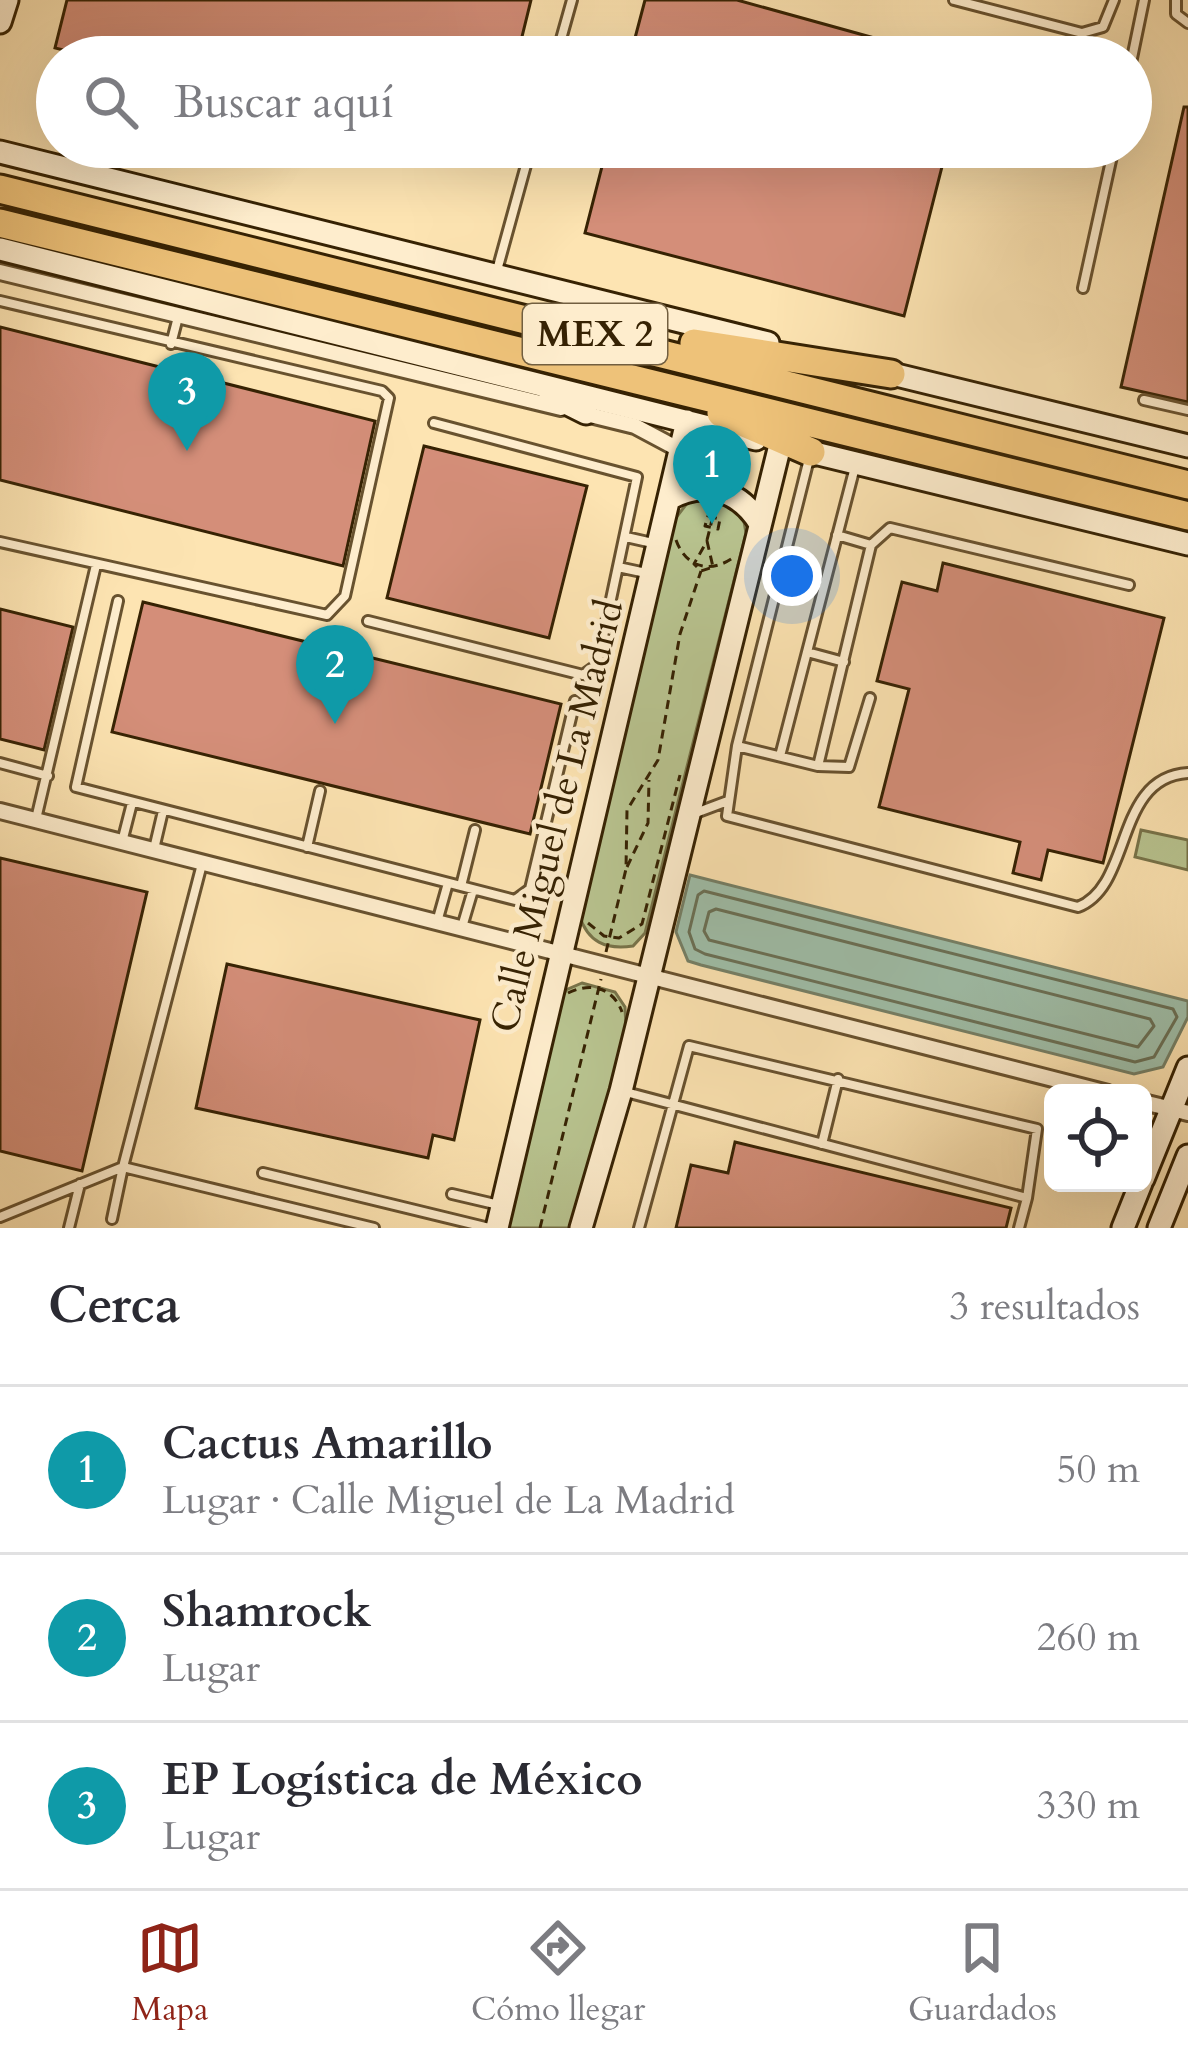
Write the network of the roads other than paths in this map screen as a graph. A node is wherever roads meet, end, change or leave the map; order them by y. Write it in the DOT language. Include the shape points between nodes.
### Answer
graph roads {
  1 [pos="7,0"];
  2 [pos="572,0"];
  3 [pos="954,0"];
  4 [pos="1114,0"];
  5 [pos="1144,0"];
  6 [pos="1175,0"];
  7 [pos="0,22"];
  8 [pos="1188,23"];
  9 [pos="562,36"];
  10 [pos="1137,36"];
  11 [pos="0,138"];
  12 [pos="0,152"];
  13 [pos="36,160"];
  14 [pos="68,168"];
  15 [pos="525,168"];
  16 [pos="1109,168"];
  17 [pos="8,190"];
  18 [pos="0,223"];
  19 [pos="0,249"];
  20 [pos="0,272"];
  21 [pos="496,275"];
  22 [pos="1083,288"];
  23 [pos="0,301"];
  24 [pos="178,316"];
  25 [pos="596,334"];
  26 [pos="171,344"];
  27 [pos="500,373"];
  28 [pos="891,374"];
  29 [pos="646,381"];
  30 [pos="1144,400"];
  31 [pos="1188,410"];
  32 [pos="586,413"];
  33 [pos="687,421"];
  34 [pos="434,423"];
  35 [pos="780,445"];
  36 [pos="1188,446"];
  37 [pos="680,450"];
  38 [pos="811,452"];
  39 [pos="856,463"];
  40 [pos="1188,485"];
  41 [pos="669,499"];
  42 [pos="1188,516"];
  43 [pos="760,524"];
  44 [pos="837,535"];
  45 [pos="626,537"];
  46 [pos="0,542"];
  47 [pos="1188,544"];
  48 [pos="872,545"];
  49 [pos="664,549"];
  50 [pos="96,564"];
  51 [pos="619,567"];
  52 [pos="654,574"];
  53 [pos="1130,585"];
  54 [pos="118,601"];
  55 [pos="368,621"];
  56 [pos="807,652"];
  57 [pos="844,662"];
  58 [pos="870,698"];
  59 [pos="575,701"];
  60 [pos="737,746"];
  61 [pos="780,756"];
  62 [pos="0,764"];
  63 [pos="818,766"];
  64 [pos="1188,773"];
  65 [pos="48,776"];
  66 [pos="320,791"];
  67 [pos="725,802"];
  68 [pos="132,803"];
  69 [pos="0,811"];
  70 [pos="163,811"];
  71 [pos="689,816"];
  72 [pos="36,820"];
  73 [pos="475,830"];
  74 [pos="122,842"];
  75 [pos="307,848"];
  76 [pos="153,850"];
  77 [pos="202,862"];
  78 [pos="448,883"];
  79 [pos="460,886"];
  80 [pos="472,890"];
  81 [pos="437,922"];
  82 [pos="462,929"];
  83 [pos="559,953"];
  84 [pos="649,976"];
  85 [pos="1188,1068"];
  86 [pos="838,1078"];
  87 [pos="1073,1084"];
  88 [pos="621,1091"];
  89 [pos="671,1104"];
  90 [pos="1180,1111"];
  91 [pos="822,1144"];
  92 [pos="1188,1156"];
  93 [pos="1152,1163"];
  94 [pos="123,1167"];
  95 [pos="263,1173"];
  96 [pos="80,1184"];
  97 [pos="1138,1192"];
  98 [pos="452,1194"];
  99 [pos="1027,1198"];
  100 [pos="0,1217"];
  101 [pos="112,1219"];
  102 [pos="495,1220"];
  103 [pos="70,1228"];
  104 [pos="374,1228"];
  105 [pos="581,1228"];
  106 [pos="639,1228"];
  107 [pos="1019,1228"];
  108 [pos="1123,1228"];
  109 [pos="1159,1228"];
  1 -- 7 [label="main road"];
  2 -- 9 [label="lane"];
  3 -- 4 [label="lane" via="1082,33 1103,27"];
  5 -- 10 [label="lane"];
  6 -- 8 [label="lane" via="1176,14"];
  11 -- 13 [label="main road"];
  12 -- 13 [label="main road"];
  14 -- 21 [label="main road"];
  15 -- 21 [label="lane"];
  16 -- 22 [label="lane"];
  17 -- 25 [label="highway, MEX 2"];
  18 -- 29 [label="highway, MEX 2"];
  19 -- 27 [label="main road"];
  20 -- 24 [label="street"];
  21 -- 28 [label="main road"];
  23 -- 26 [label="lane"];
  24 -- 26 [label="lane"];
  24 -- 32 [label="street"];
  25 -- 28 [label="highway"];
  25 -- 40 [label="highway, MEX 2"];
  26 -- 50 [label="lane" via="388,396 345,596 334,612 315,617"];
  27 -- 32 [label="main road"];
  27 -- 33 [label="main road"];
  28 -- 36 [label="main road"];
  29 -- 38 [label="highway"];
  29 -- 42 [label="highway, MEX 2"];
  30 -- 31 [label="lane"];
  32 -- 37 [label="street"];
  33 -- 35 [label="main road"];
  33 -- 37 [label="main road, Calle Miguel de La Madrid"];
  34 -- 45 [label="lane" via="633,473 639,482"];
  35 -- 38 [label="main road"];
  35 -- 43 [label="main road"];
  37 -- 41 [label="main road, Calle Miguel de La Madrid"];
  38 -- 39 [label="main road"];
  38 -- 60 [label="lane"];
  39 -- 44 [label="lane"];
  39 -- 47 [label="main road"];
  41 -- 43 [label="main road" via="719,490 744,502"];
  41 -- 49 [label="main road, Calle Miguel de La Madrid"];
  43 -- 71 [label="main road"];
  44 -- 48 [label="lane"];
  44 -- 56 [label="lane"];
  45 -- 49 [label="lane"];
  45 -- 51 [label="lane"];
  46 -- 50 [label="lane"];
  48 -- 53 [label="lane" via="897,527"];
  48 -- 57 [label="lane"];
  49 -- 52 [label="main road, Calle Miguel de La Madrid"];
  50 -- 65 [label="lane"];
  51 -- 52 [label="lane"];
  51 -- 55 [label="lane" via="597,664 587,675"];
  52 -- 83 [label="main road, Calle Miguel de La Madrid"];
  54 -- 68 [label="lane" via="74,782"];
  56 -- 57 [label="lane"];
  56 -- 61 [label="lane"];
  57 -- 63 [label="lane"];
  58 -- 63 [label="lane" via="849,767"];
  59 -- 80 [label="lane" via="530,889 515,900"];
  60 -- 61 [label="lane"];
  60 -- 67 [label="lane"];
  61 -- 63 [label="lane"];
  62 -- 65 [label="lane"];
  64 -- 67 [label="lane" via="1168,774 1149,788 1097,892 1078,907 728,817"];
  65 -- 72 [label="lane"];
  66 -- 75 [label="lane"];
  67 -- 71 [label="lane"];
  68 -- 70 [label="lane"];
  68 -- 74 [label="lane"];
  69 -- 72 [label="street"];
  70 -- 75 [label="lane"];
  70 -- 76 [label="lane"];
  71 -- 84 [label="main road"];
  72 -- 74 [label="street"];
  73 -- 79 [label="lane"];
  74 -- 76 [label="street"];
  75 -- 78 [label="lane"];
  76 -- 77 [label="street"];
  77 -- 81 [label="street"];
  77 -- 94 [label="lane"];
  78 -- 79 [label="lane"];
  78 -- 81 [label="lane"];
  79 -- 80 [label="lane"];
  80 -- 82 [label="lane"];
  81 -- 82 [label="street"];
  82 -- 83 [label="street"];
  83 -- 84 [label="street"];
  83 -- 102 [label="main road, Calle Miguel de La Madrid"];
  84 -- 87 [label="street"];
  84 -- 88 [label="main road"];
  85 -- 90 [label="main road"];
  86 -- 89 [label="lane" via="689,1046"];
  86 -- 91 [label="lane"];
  86 -- 99 [label="lane" via="1037,1129"];
  88 -- 89 [label="lane"];
  88 -- 105 [label="main road"];
  89 -- 91 [label="lane"];
  89 -- 106 [label="lane"];
  90 -- 93 [label="main road"];
  91 -- 99 [label="lane"];
  92 -- 109 [label="main road"];
  94 -- 96 [label="lane"];
  94 -- 101 [label="lane"];
  94 -- 104 [label="lane"];
  95 -- 102 [label="lane" via="447,1218"];
  96 -- 100 [label="lane"];
  96 -- 103 [label="lane"];
  97 -- 108 [label="main road"];
  98 -- 102 [label="lane"];
  99 -- 107 [label="lane"];
}
